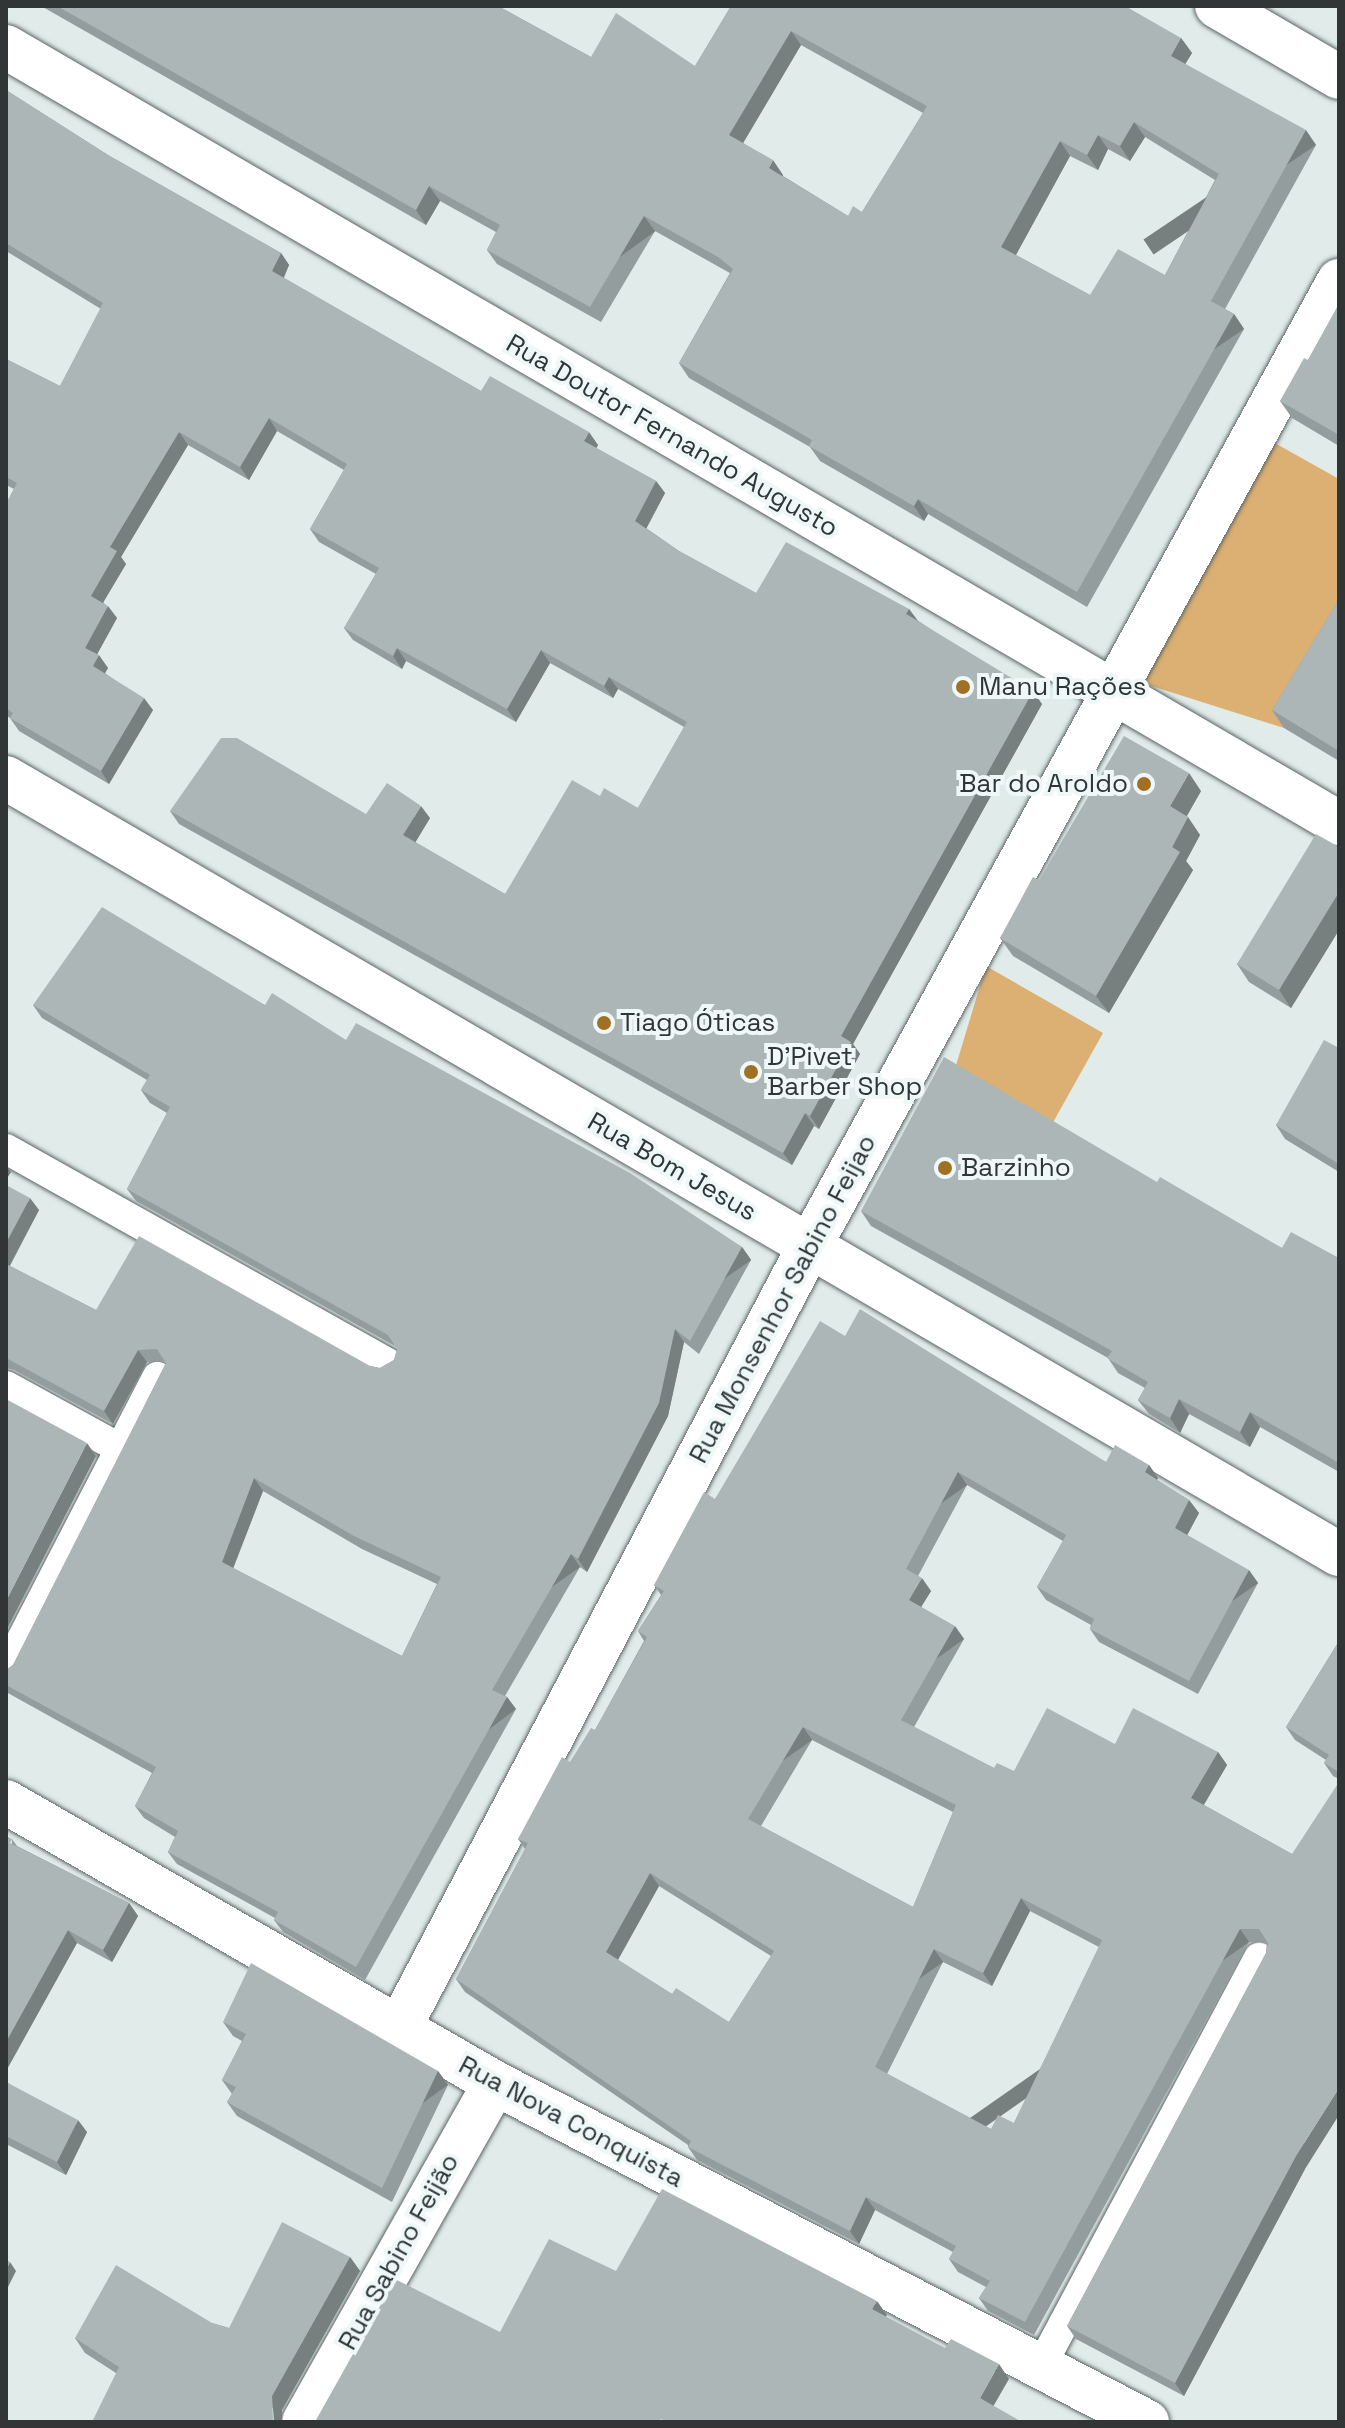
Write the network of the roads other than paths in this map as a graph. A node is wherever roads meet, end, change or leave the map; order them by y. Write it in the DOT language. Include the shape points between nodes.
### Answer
graph roads {
  1 [pos="1217,6"];
  2 [pos="6,47"];
  3 [pos="1339,77"];
  4 [pos="1339,281"];
  5 [pos="1110,691"];
  6 [pos="6,778"];
  7 [pos="1339,823"];
  8 [pos="6,1149"];
  9 [pos="809,1247"];
  10 [pos="388,1363"];
  11 [pos="157,1377"];
  12 [pos="6,1386"];
  13 [pos="121,1449"];
  14 [pos="1339,1554"];
  15 [pos="6,1670"];
  16 [pos="6,1802"];
  17 [pos="1259,1957"];
  18 [pos="399,2028"];
  19 [pos="495,2083"];
  20 [pos="1041,2366"];
  21 [pos="304,2422"];
  22 [pos="1147,2422"];
  1 -- 3 [label="street"];
  2 -- 5 [label="street, Rua Doutor Fernando Augusto"];
  4 -- 5 [label="street, Rua Monsenhor Sabino Feijao"];
  5 -- 7 [label="street, Rua Doutor Fernando Augusto"];
  5 -- 9 [label="street, Rua Monsenhor Sabino Feijao"];
  6 -- 9 [label="street, Rua Bom Jesus"];
  8 -- 10 [label="lane"];
  9 -- 14 [label="street, Rua Bom Jesus"];
  9 -- 18 [label="street, Rua Monsenhor Sabino Feijao"];
  11 -- 13 [label="lane"];
  12 -- 13 [label="lane"];
  13 -- 15 [label="lane"];
  16 -- 18 [label="street, Rua Nova Conquista"];
  17 -- 20 [label="lane"];
  18 -- 19 [label="street, Rua Nova Conquista"];
  19 -- 20 [label="street, Rua Nova Conquista"];
  19 -- 21 [label="street, Rua Sabino Feijão"];
  20 -- 22 [label="street, Rua Nova Conquista"];
}
